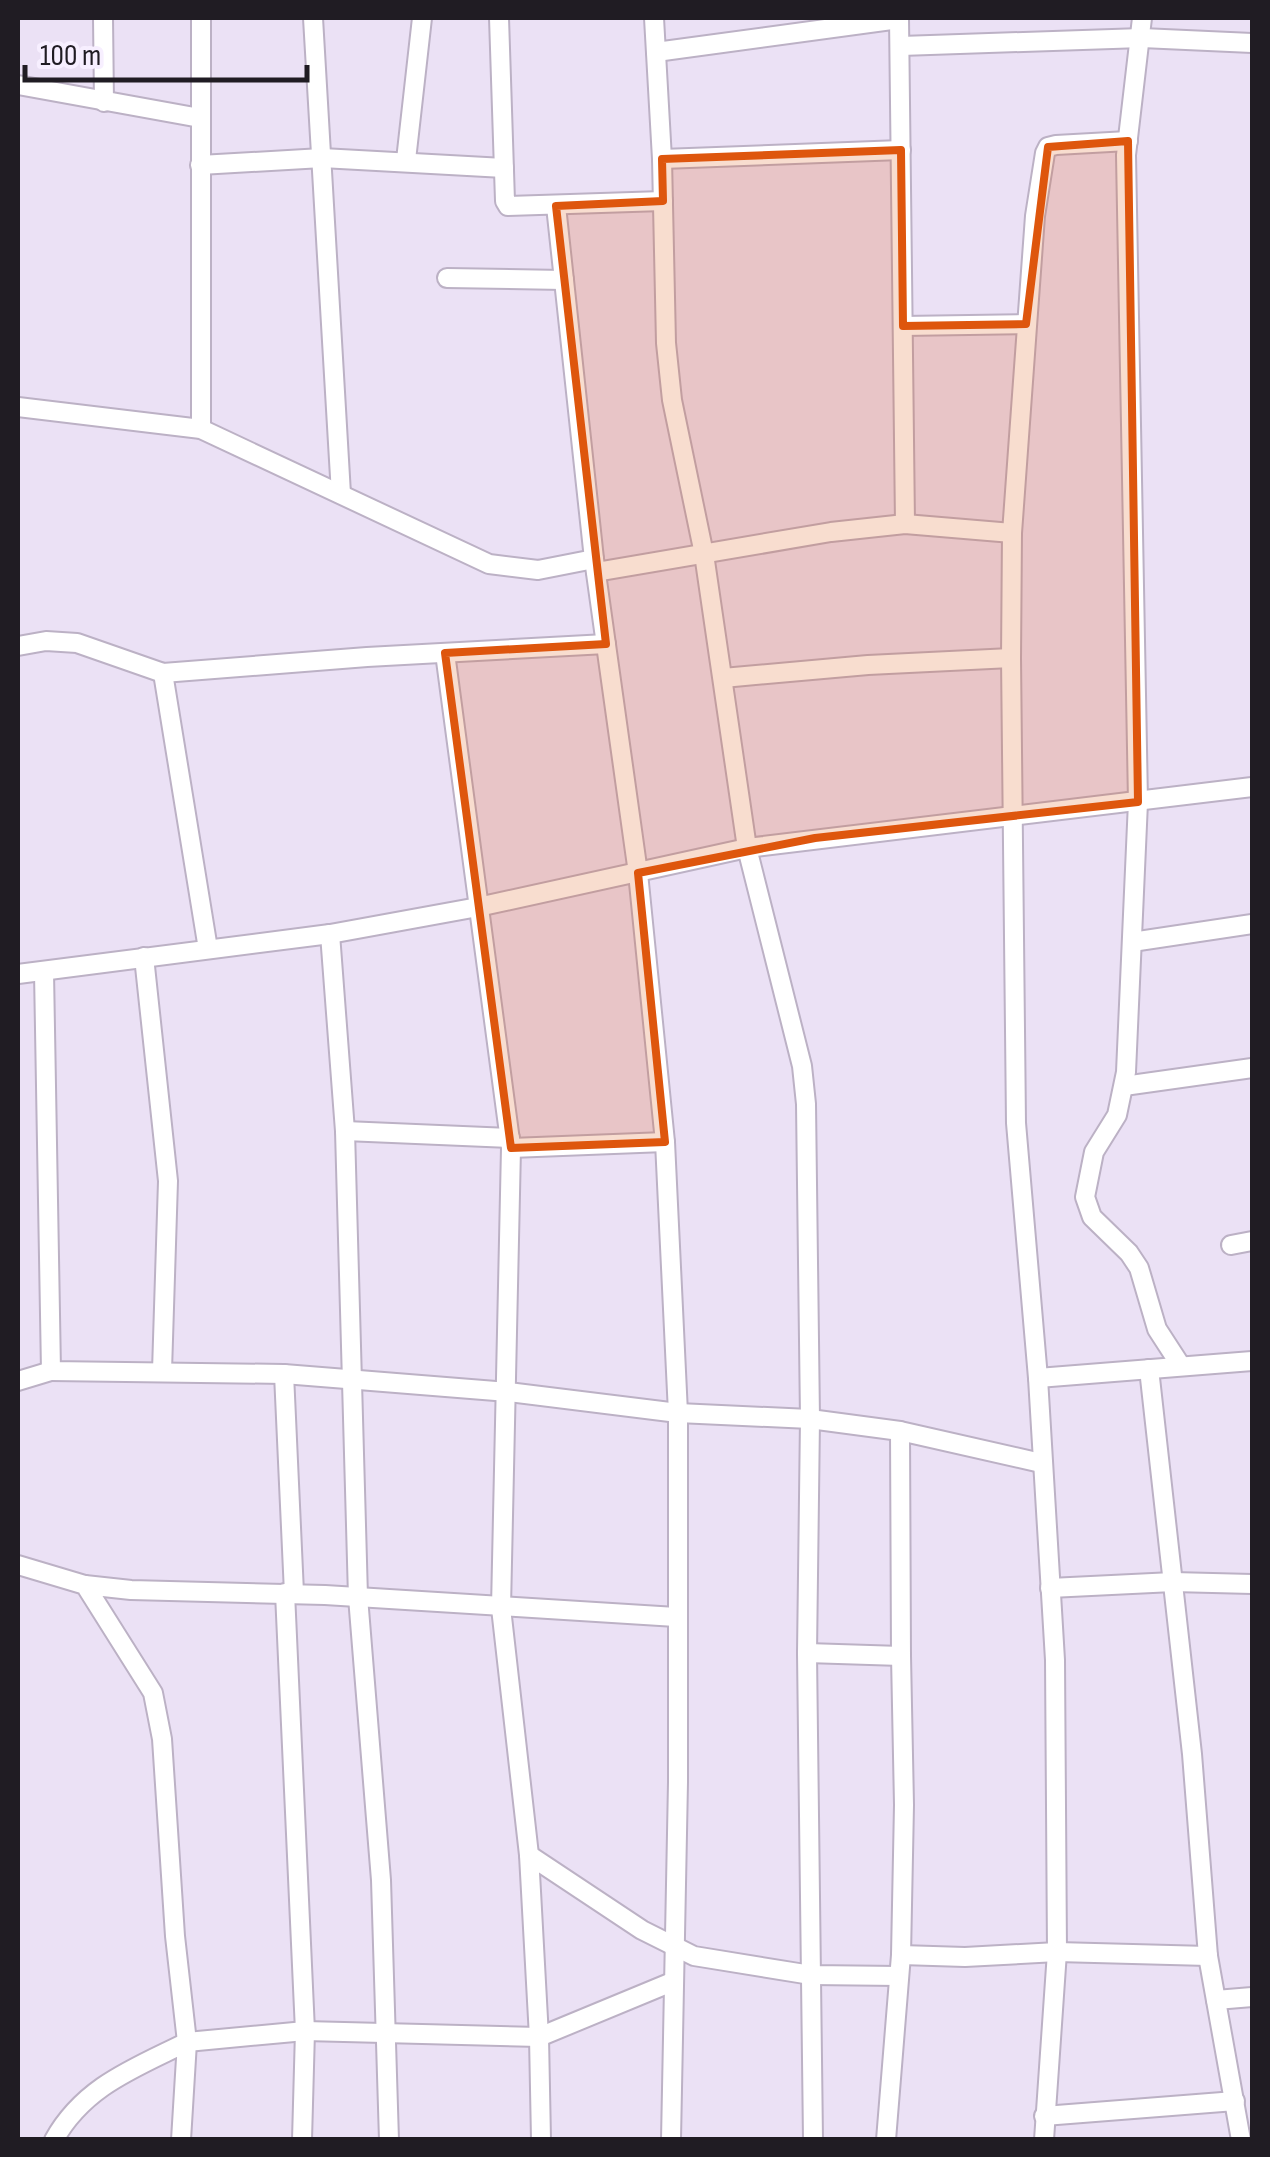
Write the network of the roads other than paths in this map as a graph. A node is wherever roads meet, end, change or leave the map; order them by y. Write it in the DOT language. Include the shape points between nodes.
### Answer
graph roads {
  1 [pos="104,18"];
  2 [pos="201,18"];
  3 [pos="313,18"];
  4 [pos="422,18"];
  5 [pos="499,18"];
  6 [pos="654,18"];
  7 [pos="899,18"];
  8 [pos="1142,18"];
  9 [pos="813,24"];
  10 [pos="1142,38"];
  11 [pos="1252,44"];
  12 [pos="901,46"];
  13 [pos="656,52"];
  14 [pos="18,86"];
  15 [pos="104,102"];
  16 [pos="200,118"];
  17 [pos="1128,141"];
  18 [pos="901,150"];
  19 [pos="322,158"];
  20 [pos="406,160"];
  21 [pos="662,160"];
  22 [pos="200,165"];
  23 [pos="504,168"];
  24 [pos="662,201"];
  25 [pos="556,206"];
  26 [pos="447,278"];
  27 [pos="564,280"];
  28 [pos="1026,324"];
  29 [pos="903,326"];
  30 [pos="18,407"];
  31 [pos="201,428"];
  32 [pos="341,494"];
  33 [pos="905,524"];
  34 [pos="1012,533"];
  35 [pos="704,554"];
  36 [pos="595,565"];
  37 [pos="606,644"];
  38 [pos="18,646"];
  39 [pos="445,653"];
  40 [pos="1011,658"];
  41 [pos="163,673"];
  42 [pos="723,678"];
  43 [pos="1252,787"];
  44 [pos="1138,802"];
  45 [pos="1011,818"];
  46 [pos="748,848"];
  47 [pos="638,873"];
  48 [pos="478,907"];
  49 [pos="1252,924"];
  50 [pos="330,934"];
  51 [pos="1132,942"];
  52 [pos="208,949"];
  53 [pos="144,958"];
  54 [pos="44,972"];
  55 [pos="18,974"];
  56 [pos="1252,1068"];
  57 [pos="1124,1086"];
  58 [pos="346,1131"];
  59 [pos="665,1142"];
  60 [pos="511,1143"];
  61 [pos="1252,1242"];
  62 [pos="1231,1245"];
  63 [pos="1252,1361"];
  64 [pos="1181,1366"];
  65 [pos="1148,1369"];
  66 [pos="51,1371"];
  67 [pos="162,1371"];
  68 [pos="284,1374"];
  69 [pos="1038,1378"];
  70 [pos="352,1380"];
  71 [pos="18,1381"];
  72 [pos="508,1392"];
  73 [pos="678,1413"];
  74 [pos="810,1419"];
  75 [pos="900,1432"];
  76 [pos="1041,1463"];
  77 [pos="18,1565"];
  78 [pos="1174,1582"];
  79 [pos="1252,1584"];
  80 [pos="85,1586"];
  81 [pos="1050,1588"];
  82 [pos="289,1593"];
  83 [pos="358,1597"];
  84 [pos="501,1608"];
  85 [pos="676,1617"];
  86 [pos="807,1654"];
  87 [pos="901,1656"];
  88 [pos="529,1854"];
  89 [pos="673,1947"];
  90 [pos="1057,1952"];
  91 [pos="900,1955"];
  92 [pos="1208,1956"];
  93 [pos="812,1975"];
  94 [pos="899,1976"];
  95 [pos="672,1982"];
  96 [pos="1252,1996"];
  97 [pos="1216,2000"];
  98 [pos="304,2031"];
  99 [pos="386,2036"];
  100 [pos="539,2037"];
  101 [pos="187,2042"];
  102 [pos="1235,2102"];
  103 [pos="1044,2116"];
  104 [pos="54,2140"];
  105 [pos="182,2140"];
  106 [pos="302,2140"];
  107 [pos="389,2140"];
  108 [pos="541,2140"];
  109 [pos="670,2140"];
  110 [pos="814,2140"];
  111 [pos="886,2140"];
  112 [pos="1044,2140"];
  113 [pos="1241,2140"];
  1 -- 15 [label="street"];
  2 -- 16 [label="street"];
  3 -- 19 [label="street"];
  4 -- 20 [label="street"];
  5 -- 23 [label="street"];
  6 -- 13 [label="street"];
  7 -- 9 [label="street"];
  7 -- 12 [label="street"];
  8 -- 10 [label="street"];
  9 -- 13 [label="street"];
  10 -- 11 [label="street"];
  10 -- 12 [label="street"];
  10 -- 17 [label="street"];
  12 -- 18 [label="street"];
  13 -- 21 [label="street"];
  14 -- 15 [label="street"];
  15 -- 16 [label="street"];
  16 -- 22 [label="street"];
  17 -- 28 [label="street" via="1048,147 1034,216"];
  17 -- 44 [label="street"];
  18 -- 21 [label="street"];
  18 -- 29 [label="street"];
  19 -- 20 [label="street"];
  19 -- 22 [label="street"];
  19 -- 32 [label="street"];
  20 -- 23 [label="street"];
  21 -- 24 [label="street"];
  22 -- 31 [label="street"];
  23 -- 25 [label="street" via="508,206"];
  24 -- 25 [label="street"];
  24 -- 35 [label="street" via="672,400"];
  25 -- 27 [label="street"];
  26 -- 27 [label="street"];
  27 -- 36 [label="street"];
  28 -- 29 [label="street"];
  28 -- 34 [label="street"];
  29 -- 33 [label="street"];
  30 -- 31 [label="street"];
  31 -- 32 [label="street"];
  32 -- 36 [label="street" via="488,564 538,570"];
  33 -- 34 [label="street"];
  33 -- 35 [label="street"];
  34 -- 40 [label="street"];
  35 -- 36 [label="street"];
  35 -- 42 [label="street"];
  36 -- 37 [label="street"];
  37 -- 39 [label="street"];
  37 -- 47 [label="street"];
  38 -- 41 [label="street" via="76,643"];
  39 -- 41 [label="street"];
  39 -- 48 [label="street"];
  40 -- 42 [label="street"];
  40 -- 45 [label="street"];
  41 -- 52 [label="street"];
  42 -- 46 [label="street"];
  43 -- 44 [label="street"];
  44 -- 45 [label="street"];
  44 -- 51 [label="street"];
  45 -- 46 [label="street"];
  45 -- 69 [label="street" via="1016,1124"];
  46 -- 47 [label="street"];
  46 -- 74 [label="street" via="802,1066"];
  47 -- 48 [label="street"];
  47 -- 59 [label="street"];
  48 -- 50 [label="street"];
  48 -- 60 [label="street"];
  49 -- 51 [label="street"];
  50 -- 52 [label="street"];
  50 -- 58 [label="street"];
  51 -- 57 [label="street"];
  52 -- 53 [label="street"];
  53 -- 54 [label="street"];
  53 -- 67 [label="street" via="168,1182"];
  54 -- 55 [label="street"];
  54 -- 66 [label="street"];
  56 -- 57 [label="street"];
  57 -- 64 [label="street" via="1117,1115 1094,1152 1086,1198 1092,1217 1139,1268 1157,1329"];
  58 -- 60 [label="street"];
  58 -- 70 [label="street"];
  59 -- 60 [label="street"];
  59 -- 73 [label="street"];
  60 -- 72 [label="street"];
  61 -- 62 [label="street"];
  63 -- 64 [label="street"];
  64 -- 65 [label="street"];
  65 -- 69 [label="street"];
  65 -- 78 [label="street"];
  66 -- 67 [label="street"];
  66 -- 71 [label="street"];
  67 -- 68 [label="street"];
  68 -- 70 [label="street"];
  68 -- 82 [label="street"];
  69 -- 76 [label="street"];
  70 -- 72 [label="street"];
  70 -- 83 [label="street"];
  72 -- 73 [label="street"];
  72 -- 84 [label="street"];
  73 -- 74 [label="street"];
  73 -- 85 [label="street"];
  74 -- 75 [label="street"];
  74 -- 86 [label="street"];
  75 -- 76 [label="street"];
  75 -- 87 [label="street"];
  76 -- 81 [label="street"];
  77 -- 80 [label="street"];
  78 -- 79 [label="street"];
  78 -- 81 [label="street"];
  78 -- 92 [label="street"];
  80 -- 82 [label="street"];
  80 -- 101 [label="street" via="154,1693"];
  81 -- 90 [label="street"];
  82 -- 83 [label="street"];
  82 -- 98 [label="street"];
  83 -- 84 [label="street"];
  83 -- 99 [label="street"];
  84 -- 85 [label="street"];
  84 -- 88 [label="street"];
  85 -- 89 [label="street"];
  86 -- 87 [label="street"];
  86 -- 93 [label="street"];
  87 -- 91 [label="street"];
  88 -- 89 [label="street"];
  88 -- 100 [label="street"];
  89 -- 93 [label="street" via="721,1962"];
  89 -- 95 [label="street"];
  90 -- 91 [label="street"];
  90 -- 92 [label="street"];
  90 -- 103 [label="street"];
  91 -- 94 [label="street"];
  92 -- 97 [label="street"];
  93 -- 94 [label="street"];
  93 -- 110 [label="street"];
  94 -- 111 [label="street"];
  95 -- 100 [label="street"];
  95 -- 109 [label="street"];
  96 -- 97 [label="street"];
  97 -- 102 [label="street"];
  98 -- 99 [label="street"];
  98 -- 101 [label="street"];
  98 -- 106 [label="street"];
  99 -- 100 [label="street"];
  99 -- 107 [label="street"];
  100 -- 108 [label="street"];
  101 -- 104 [label="street" via="102,2084"];
  101 -- 105 [label="street"];
  102 -- 103 [label="street"];
  102 -- 113 [label="street"];
  103 -- 112 [label="street"];
}
